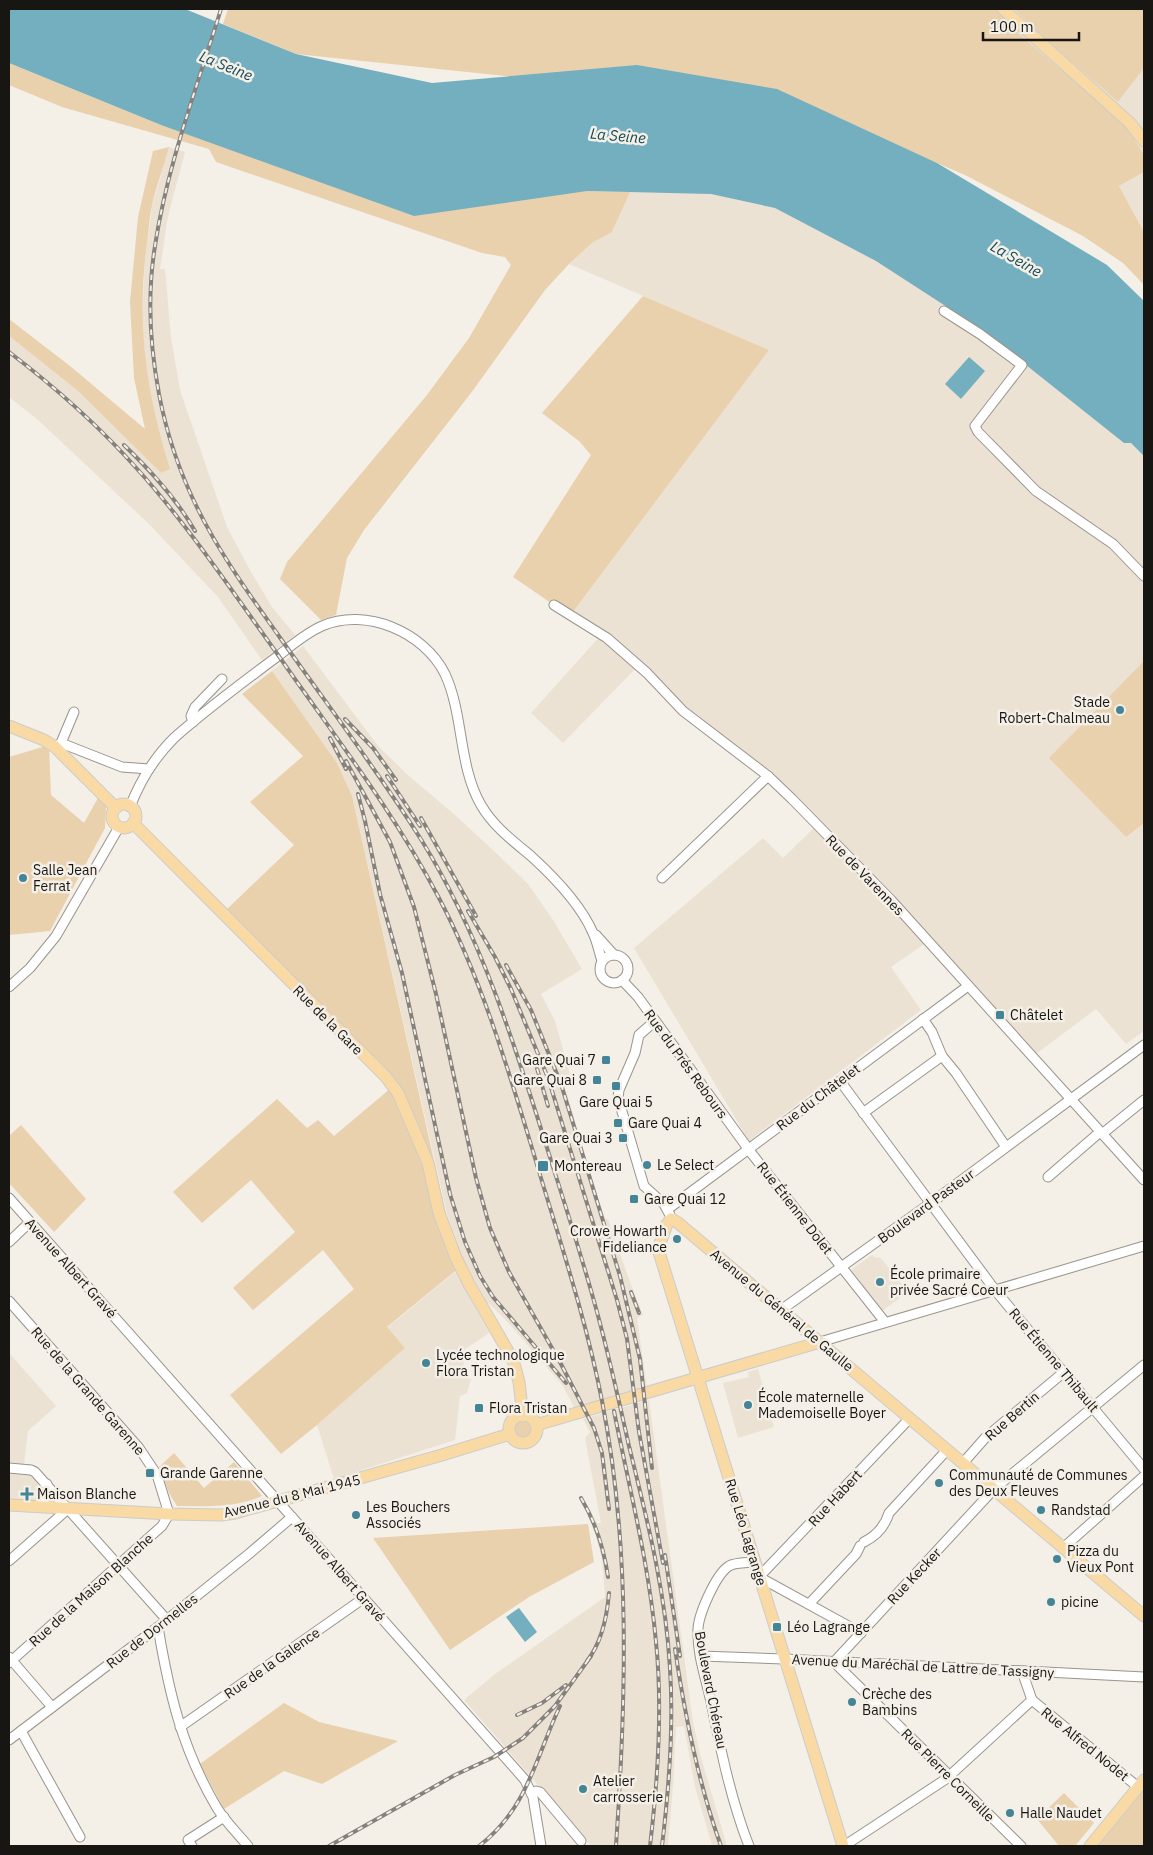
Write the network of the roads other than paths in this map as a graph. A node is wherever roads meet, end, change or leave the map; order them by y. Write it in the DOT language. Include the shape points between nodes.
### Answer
graph roads {
  1 [pos="1003,9"];
  2 [pos="1144,141"];
  3 [pos="944,311"];
  4 [pos="1144,576"];
  5 [pos="554,605"];
  6 [pos="222,680"];
  7 [pos="74,712"];
  8 [pos="193,722"];
  9 [pos="9,726"];
  10 [pos="58,745"];
  11 [pos="149,769"];
  12 [pos="768,776"];
  13 [pos="130,807"];
  14 [pos="116,808"];
  15 [pos="133,823"];
  16 [pos="119,827"];
  17 [pos="662,878"];
  18 [pos="593,934"];
  19 [pos="614,955"];
  20 [pos="602,961"];
  21 [pos="622,980"];
  22 [pos="968,986"];
  23 [pos="9,987"];
  24 [pos="923,1019"];
  25 [pos="652,1024"];
  26 [pos="1144,1044"];
  27 [pos="942,1056"];
  28 [pos="840,1081"];
  29 [pos="1071,1100"];
  30 [pos="1144,1100"];
  31 [pos="864,1113"];
  32 [pos="1101,1133"];
  33 [pos="1006,1147"];
  34 [pos="748,1149"];
  35 [pos="1048,1177"];
  36 [pos="1144,1180"];
  37 [pos="9,1198"];
  38 [pos="930,1203"];
  39 [pos="669,1214"];
  40 [pos="30,1222"];
  41 [pos="9,1242"];
  42 [pos="1144,1246"];
  43 [pos="841,1267"];
  44 [pos="995,1290"];
  45 [pos="9,1301"];
  46 [pos="781,1310"];
  47 [pos="885,1322"];
  48 [pos="820,1342"];
  49 [pos="1144,1365"];
  50 [pos="1064,1372"];
  51 [pos="698,1378"];
  52 [pos="1093,1407"];
  53 [pos="523,1416"];
  54 [pos="910,1418"];
  55 [pos="536,1425"];
  56 [pos="510,1434"];
  57 [pos="947,1450"];
  58 [pos="962,1462"];
  59 [pos="9,1468"];
  60 [pos="1144,1469"];
  61 [pos="1144,1476"];
  62 [pos="47,1484"];
  63 [pos="994,1489"];
  64 [pos="278,1502"];
  65 [pos="9,1506"];
  66 [pos="40,1507"];
  67 [pos="69,1508"];
  68 [pos="169,1514"];
  69 [pos="292,1517"];
  70 [pos="1063,1548"];
  71 [pos="9,1561"];
  72 [pos="755,1562"];
  73 [pos="119,1565"];
  74 [pos="759,1578"];
  75 [pos="364,1598"];
  76 [pos="809,1604"];
  77 [pos="1144,1616"];
  78 [pos="167,1620"];
  79 [pos="158,1627"];
  80 [pos="861,1633"];
  81 [pos="701,1656"];
  82 [pos="784,1659"];
  83 [pos="10,1660"];
  84 [pos="834,1662"];
  85 [pos="1024,1671"];
  86 [pos="1144,1678"];
  87 [pos="1032,1700"];
  88 [pos="52,1707"];
  89 [pos="180,1727"];
  90 [pos="21,1731"];
  91 [pos="9,1740"];
  92 [pos="948,1776"];
  93 [pos="1141,1783"];
  94 [pos="532,1793"];
  95 [pos="224,1817"];
  96 [pos="80,1837"];
  97 [pos="581,1841"];
  98 [pos="192,1846"];
  99 [pos="248,1846"];
  100 [pos="541,1846"];
  101 [pos="749,1846"];
  102 [pos="844,1846"];
  103 [pos="1021,1846"];
  104 [pos="1090,1846"];
  1 -- 2 [label="main road" via="1130,123"];
  3 -- 4 [label="street" via="1022,365 975,426 978,432 1036,491 1114,544"];
  5 -- 12 [label="street, Rue de Varennes" via="607,638 683,711"];
  6 -- 8 [label="street" via="195,707 191,716"];
  7 -- 10 [label="street"];
  8 -- 11 [label="street" via="166,746"];
  8 -- 18 [label="street" via="314,630 341,621 358,620 397,629 424,648 444,673 450,686 472,785 483,809 506,835 555,879"];
  9 -- 10 [label="main road"];
  10 -- 11 [label="street" via="122,767"];
  10 -- 14 [label="main road"];
  11 -- 13 [label="street"];
  12 -- 17 [label="street"];
  12 -- 22 [label="street, Rue de Varennes" via="857,864"];
  13 -- 14 [label="main road"];
  13 -- 15 [label="main road" via="135,816"];
  14 -- 16 [label="main road" via="112,820"];
  15 -- 16 [label="main road"];
  15 -- 53 [label="main road, Rue de la Gare" via="386,1077 398,1093 428,1163 439,1213 456,1258 513,1360"];
  16 -- 23 [label="street" via="56,936 30,968"];
  18 -- 19 [label="street"];
  18 -- 20 [label="street"];
  19 -- 20 [label="street"];
  19 -- 21 [label="street" via="622,957 627,966 628,971"];
  20 -- 21 [label="street" via="600,970 604,978 612,982"];
  21 -- 25 [label="street, Rue du Prés Rebours" via="638,997"];
  22 -- 24 [label="street, Rue du Châtelet"];
  22 -- 29 [label="street, Rue de Varennes"];
  24 -- 27 [label="street"];
  24 -- 28 [label="street, Rue du Châtelet"];
  25 -- 34 [label="street, Rue du Prés Rebours"];
  25 -- 39 [label="street" via="639,1035 635,1053 618,1090 618,1098 644,1186"];
  26 -- 29 [label="street"];
  27 -- 31 [label="street"];
  27 -- 33 [label="street"];
  28 -- 31 [label="street, Rue Étienne Thibault"];
  28 -- 34 [label="street, Rue du Châtelet"];
  29 -- 32 [label="street, Rue de Varennes"];
  29 -- 33 [label="street, Boulevard Pasteur"];
  30 -- 32 [label="street"];
  31 -- 38 [label="street, Rue Étienne Thibault"];
  32 -- 35 [label="street"];
  32 -- 36 [label="street, Rue de Varennes"];
  33 -- 38 [label="street, Boulevard Pasteur"];
  34 -- 39 [label="street, Rue du Châtelet"];
  34 -- 43 [label="street, Rue Étienne Dolet"];
  37 -- 40 [label="street, Avenue Albert Gravé"];
  38 -- 43 [label="street, Boulevard Pasteur"];
  38 -- 44 [label="street, Rue Étienne Thibault"];
  39 -- 46 [label="main road, Avenue du Général de Gaulle"];
  39 -- 51 [label="main road, Rue Léo Lagrange" via="658,1248"];
  40 -- 41 [label="street"];
  40 -- 64 [label="street, Avenue Albert Gravé"];
  42 -- 44 [label="street"];
  43 -- 46 [label="street, Boulevard Pasteur"];
  43 -- 47 [label="street, Rue Étienne Dolet"];
  44 -- 47 [label="street"];
  44 -- 50 [label="street, Rue Étienne Thibault"];
  45 -- 68 [label="street, Rue de la Grande Garenne" via="139,1448 157,1476"];
  46 -- 48 [label="main road, Avenue du Général de Gaulle"];
  47 -- 48 [label="street"];
  48 -- 51 [label="main road"];
  48 -- 54 [label="main road, Avenue du Général de Gaulle"];
  49 -- 52 [label="street, Rue Kecker"];
  50 -- 52 [label="street, Rue Étienne Thibault"];
  50 -- 58 [label="street, Rue Bertin" via="985,1438"];
  51 -- 55 [label="main road"];
  51 -- 72 [label="main road, Rue Léo Lagrange"];
  52 -- 60 [label="street, Rue Étienne Thibault"];
  52 -- 63 [label="street, Rue Kecker"];
  53 -- 55 [label="main road" via="531,1418"];
  53 -- 56 [label="main road" via="512,1421"];
  54 -- 57 [label="main road, Avenue du Général de Gaulle"];
  54 -- 74 [label="street, Rue Habert"];
  55 -- 56 [label="main road" via="536,1435 529,1441 520,1443"];
  56 -- 64 [label="main road, Avenue du 8 Mai 1945"];
  57 -- 58 [label="main road, Avenue du Général de Gaulle"];
  57 -- 76 [label="street" via="889,1513 873,1537 862,1544"];
  58 -- 63 [label="main road, Avenue du Général de Gaulle"];
  59 -- 62 [label="street" via="36,1472"];
  61 -- 70 [label="street"];
  62 -- 66 [label="street" via="48,1494"];
  62 -- 67 [label="street"];
  63 -- 70 [label="main road, Avenue du Général de Gaulle"];
  63 -- 80 [label="street, Rue Kecker"];
  64 -- 68 [label="main road, Avenue du 8 Mai 1945" via="221,1515"];
  64 -- 69 [label="street, Avenue Albert Gravé"];
  65 -- 66 [label="main road, Avenue du 8 Mai 1945"];
  66 -- 67 [label="main road, Avenue du 8 Mai 1945"];
  67 -- 68 [label="main road, Avenue du 8 Mai 1945"];
  67 -- 71 [label="street"];
  67 -- 73 [label="street"];
  68 -- 73 [label="street, Rue de la Maison Blanche" via="162,1526"];
  69 -- 75 [label="street, Avenue Albert Gravé"];
  69 -- 78 [label="street, Rue de Dormelles"];
  70 -- 77 [label="main road, Avenue du Général de Gaulle"];
  72 -- 74 [label="main road, Rue Léo Lagrange"];
  72 -- 81 [label="street, Boulevard Chéreau" via="730,1565 718,1578 699,1618 697,1629"];
  73 -- 78 [label="street"];
  73 -- 83 [label="street, Rue de la Maison Blanche"];
  74 -- 76 [label="street"];
  74 -- 82 [label="main road, Rue Léo Lagrange"];
  75 -- 89 [label="street, Rue de la Galence"];
  75 -- 94 [label="street, Avenue Albert Gravé" via="525,1780"];
  76 -- 80 [label="street"];
  78 -- 79 [label="street, Rue de Dormelles"];
  79 -- 88 [label="street, Rue de Dormelles"];
  79 -- 89 [label="street"];
  80 -- 84 [label="street, Rue Kecker"];
  81 -- 82 [label="street, Avenue du Maréchal de Lattre de Tassigny"];
  81 -- 101 [label="street, Boulevard Chéreau" via="729,1785"];
  82 -- 84 [label="street, Avenue du Maréchal de Lattre de Tassigny"];
  82 -- 102 [label="main road, Rue Léo Lagrange"];
  83 -- 88 [label="street"];
  84 -- 85 [label="street, Avenue du Maréchal de Lattre de Tassigny"];
  84 -- 92 [label="street, Rue Pierre Corneille"];
  85 -- 86 [label="street, Avenue du Maréchal de Lattre de Tassigny"];
  85 -- 87 [label="street, Rue Alfred Nodet"];
  87 -- 92 [label="street"];
  87 -- 93 [label="street, Rue Alfred Nodet"];
  88 -- 90 [label="street, Rue de Dormelles"];
  89 -- 95 [label="street" via="195,1766"];
  90 -- 91 [label="street, Rue de Dormelles"];
  90 -- 96 [label="street"];
  92 -- 102 [label="street"];
  92 -- 103 [label="street, Rue Pierre Corneille"];
  93 -- 104 [label="main road"];
  94 -- 97 [label="street" via="540,1792"];
  94 -- 100 [label="street, Avenue Albert Gravé"];
  95 -- 98 [label="street" via="188,1840"];
  95 -- 99 [label="street"];
}
